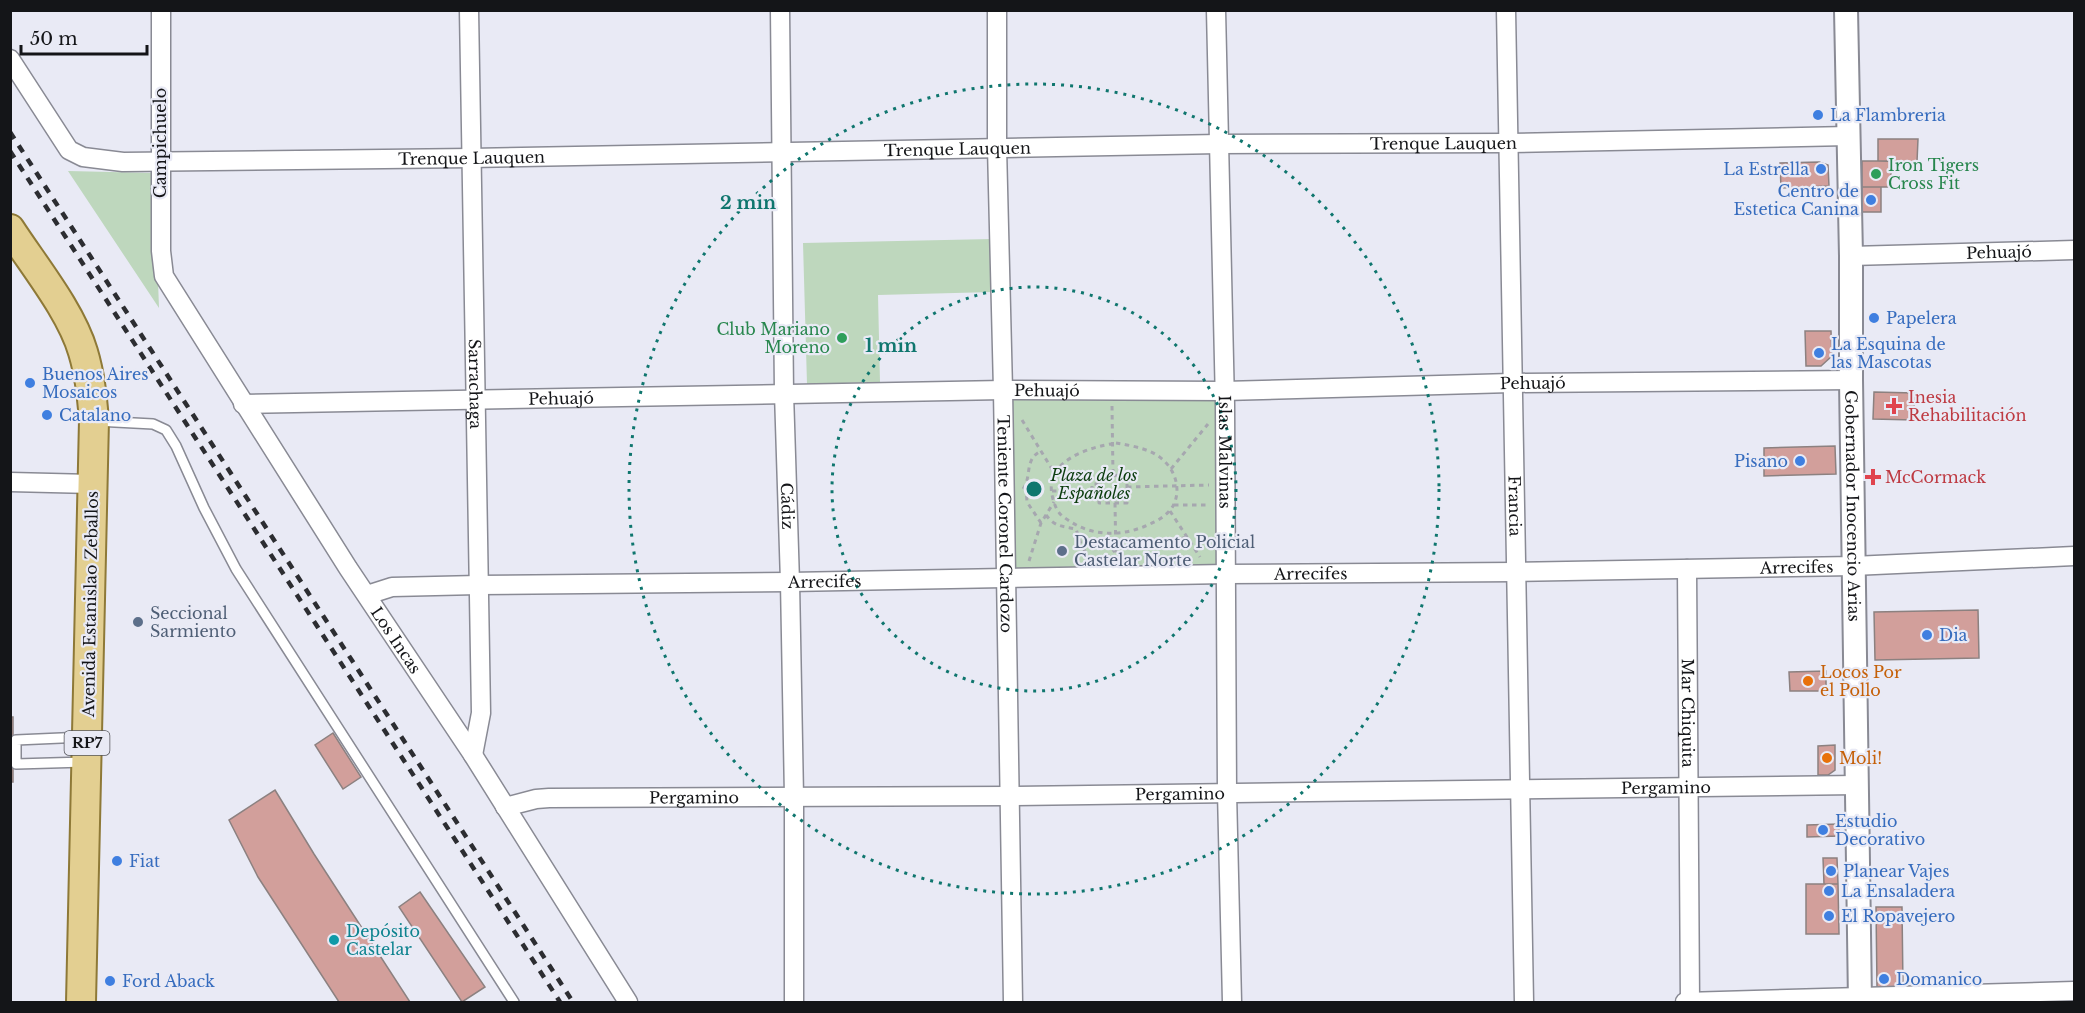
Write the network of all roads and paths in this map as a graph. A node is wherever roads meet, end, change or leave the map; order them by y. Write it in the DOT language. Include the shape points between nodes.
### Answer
graph roads {
  1 [pos="161,10"];
  2 [pos="469,10"];
  3 [pos="780,10"];
  4 [pos="997,10"];
  5 [pos="1216,10"];
  6 [pos="1506,10"];
  7 [pos="1846,10"];
  8 [pos="10,59"];
  9 [pos="1848,136"];
  10 [pos="1508,143"];
  11 [pos="1219,144"];
  12 [pos="997,147"];
  13 [pos="782,152"];
  14 [pos="471,158"];
  15 [pos="160,162"];
  16 [pos="10,229"];
  17 [pos="2074,250"];
  18 [pos="1851,256"];
  19 [pos="164,276"];
  20 [pos="1851,380"];
  21 [pos="1511,383"];
  22 [pos="1003,390"];
  23 [pos="1111,391"];
  24 [pos="784,393"];
  25 [pos="477,398"];
  26 [pos="1224,398"];
  27 [pos="243,404"];
  28 [pos="94,420"];
  29 [pos="1112,444"];
  30 [pos="1041,451"];
  31 [pos="1171,469"];
  32 [pos="1055,474"];
  33 [pos="1113,476"];
  34 [pos="10,482"];
  35 [pos="92,484"];
  36 [pos="1099,484"];
  37 [pos="1026,485"];
  38 [pos="1226,485"];
  39 [pos="1177,486"];
  40 [pos="1127,488"];
  41 [pos="1003,490"];
  42 [pos="1092,490"];
  43 [pos="1052,491"];
  44 [pos="1099,497"];
  45 [pos="1054,502"];
  46 [pos="1115,503"];
  47 [pos="1174,505"];
  48 [pos="1226,506"];
  49 [pos="1170,511"];
  50 [pos="1046,515"];
  51 [pos="1041,523"];
  52 [pos="1116,534"];
  53 [pos="1187,537"];
  54 [pos="1116,550"];
  55 [pos="2074,556"];
  56 [pos="1095,563"];
  57 [pos="1101,563"];
  58 [pos="1853,566"];
  59 [pos="1687,569"];
  60 [pos="1516,572"];
  61 [pos="1219,574"];
  62 [pos="1117,577"];
  63 [pos="1005,578"];
  64 [pos="1027,578"];
  65 [pos="790,582"];
  66 [pos="478,585"];
  67 [pos="367,595"];
  68 [pos="87,749"];
  69 [pos="473,755"];
  70 [pos="1857,785"];
  71 [pos="1689,787"];
  72 [pos="1520,790"];
  73 [pos="1227,792"];
  74 [pos="1009,796"];
  75 [pos="794,797"];
  76 [pos="505,807"];
  77 [pos="2074,991"];
  78 [pos="1860,999"];
  79 [pos="81,1002"];
  80 [pos="514,1002"];
  81 [pos="628,1002"];
  82 [pos="794,1002"];
  83 [pos="1013,1002"];
  84 [pos="1232,1002"];
  85 [pos="1524,1002"];
  86 [pos="1685,1002"];
  87 [pos="1690,1002"];
  1 -- 15 [label="street, Campichuelo"];
  2 -- 14 [label="street, Sarrachaga"];
  3 -- 13 [label="street, Cádiz"];
  4 -- 12 [label="street, Teniente Coronel Cardozo"];
  5 -- 11 [label="street, Islas Malvinas"];
  6 -- 10 [label="street, Francia"];
  7 -- 9 [label="street, Gobernador Inocencio Arias"];
  8 -- 15 [label="street, Trenque Lauquen" via="69,150 97,159"];
  9 -- 10 [label="street, Trenque Lauquen"];
  9 -- 18 [label="street, Gobernador Inocencio Arias"];
  10 -- 11 [label="street, Trenque Lauquen"];
  10 -- 21 [label="street, Francia"];
  11 -- 12 [label="street, Trenque Lauquen"];
  11 -- 26 [label="street, Islas Malvinas"];
  12 -- 13 [label="street, Trenque Lauquen"];
  12 -- 22 [label="street, Teniente Coronel Cardozo"];
  13 -- 14 [label="street, Trenque Lauquen"];
  13 -- 24 [label="street, Cádiz"];
  14 -- 15 [label="street, Trenque Lauquen"];
  14 -- 25 [label="street, Sarrachaga"];
  15 -- 19 [label="street, Campichuelo" via="160,251"];
  16 -- 28 [label="main road, Avenida Estanislao Zeballos / RP7" via="72,323 91,383"];
  17 -- 18 [label="street, Pehuajó"];
  18 -- 20 [label="street, Gobernador Inocencio Arias"];
  19 -- 27 [label="street, Los Incas"];
  20 -- 21 [label="street, Pehuajó"];
  20 -- 58 [label="street, Gobernador Inocencio Arias"];
  21 -- 26 [label="street, Pehuajó"];
  21 -- 60 [label="street, Francia"];
  22 -- 23 [label="street, Pehuajó"];
  22 -- 24 [label="street, Pehuajó"];
  22 -- 30 [label="path"];
  22 -- 41 [label="street, Teniente Coronel Cardozo"];
  23 -- 26 [label="street, Pehuajó"];
  23 -- 29 [label="path"];
  24 -- 25 [label="street, Pehuajó"];
  24 -- 65 [label="street, Cádiz"];
  25 -- 27 [label="street, Pehuajó"];
  25 -- 66 [label="street, Sarrachaga"];
  26 -- 31 [label="path"];
  26 -- 38 [label="street, Islas Malvinas"];
  27 -- 67 [label="street, Los Incas"];
  28 -- 35 [label="main road, Avenida Estanislao Zeballos / RP7"];
  28 -- 80 [label="lane" via="153,424 166,430 236,569"];
  29 -- 31 [label="path" via="1155,454"];
  29 -- 32 [label="path" via="1092,447 1073,456"];
  29 -- 33 [label="path"];
  30 -- 32 [label="path"];
  30 -- 37 [label="path" via="1028,466"];
  31 -- 39 [label="path"];
  32 -- 43 [label="path"];
  33 -- 36 [label="path" via="1098,476"];
  33 -- 40 [label="path" via="1127,475"];
  34 -- 35 [label="street"];
  35 -- 68 [label="main road, Avenida Estanislao Zeballos / RP7"];
  36 -- 42 [label="path" via="1092,484"];
  36 -- 44 [label="path"];
  37 -- 41 [label="path" via="1018,491"];
  37 -- 51 [label="path" via="1027,502"];
  38 -- 39 [label="path"];
  38 -- 48 [label="street, Islas Malvinas"];
  39 -- 40 [label="path"];
  39 -- 47 [label="path"];
  40 -- 46 [label="path" via="1127,502"];
  41 -- 63 [label="street, Teniente Coronel Cardozo"];
  42 -- 43 [label="path"];
  42 -- 44 [label="path" via="1092,497"];
  43 -- 45 [label="path"];
  44 -- 46 [label="path" via="1099,503"];
  45 -- 50 [label="path"];
  45 -- 52 [label="path" via="1063,517 1074,524"];
  46 -- 52 [label="path"];
  47 -- 48 [label="path"];
  47 -- 49 [label="path"];
  48 -- 61 [label="street, Islas Malvinas"];
  49 -- 52 [label="path" via="1139,530"];
  49 -- 53 [label="path"];
  50 -- 51 [label="path"];
  50 -- 56 [label="path" via="1059,527 1076,529 1085,554"];
  51 -- 64 [label="path"];
  52 -- 54 [label="path"];
  53 -- 54 [label="path" via="1147,549 1129,546"];
  53 -- 61 [label="path"];
  54 -- 57 [label="path"];
  54 -- 62 [label="path"];
  55 -- 58 [label="street, Arrecifes"];
  58 -- 59 [label="street, Arrecifes"];
  58 -- 70 [label="street, Gobernador Inocencio Arias"];
  59 -- 60 [label="street, Arrecifes"];
  59 -- 71 [label="street, Mar Chiquita"];
  60 -- 61 [label="street, Arrecifes"];
  60 -- 72 [label="street, Francia"];
  61 -- 62 [label="street, Arrecifes"];
  61 -- 73 [label="street, Islas Malvinas"];
  62 -- 64 [label="street, Arrecifes"];
  63 -- 64 [label="street, Arrecifes"];
  63 -- 65 [label="street, Arrecifes"];
  63 -- 74 [label="street, Teniente Coronel Cardozo"];
  65 -- 66 [label="street, Arrecifes"];
  65 -- 75 [label="street, Cádiz"];
  66 -- 67 [label="street, Arrecifes" via="392,587"];
  66 -- 69 [label="street, Sarrachaga" via="481,713"];
  67 -- 69 [label="street, Los Incas"];
  68 -- 68 [label="lane" via="16,740 16,764"];
  68 -- 79 [label="main road, Avenida Estanislao Zeballos / RP7"];
  69 -- 76 [label="street, Los Incas"];
  70 -- 71 [label="street, Pergamino"];
  70 -- 78 [label="street, Gobernador Inocencio Arias"];
  71 -- 72 [label="street, Pergamino"];
  71 -- 87 [label="street, Mar Chiquita"];
  72 -- 73 [label="street, Pergamino"];
  72 -- 85 [label="street, Francia"];
  73 -- 74 [label="street, Pergamino"];
  73 -- 84 [label="street, Islas Malvinas"];
  74 -- 75 [label="street, Pergamino"];
  74 -- 83 [label="street, Teniente Coronel Cardozo"];
  75 -- 76 [label="street, Pergamino" via="549,798"];
  75 -- 82 [label="street, Cádiz"];
  76 -- 81 [label="street, Los Incas"];
  77 -- 78 [label="street"];
  78 -- 87 [label="street"];
  86 -- 87 [label="street"];
}
